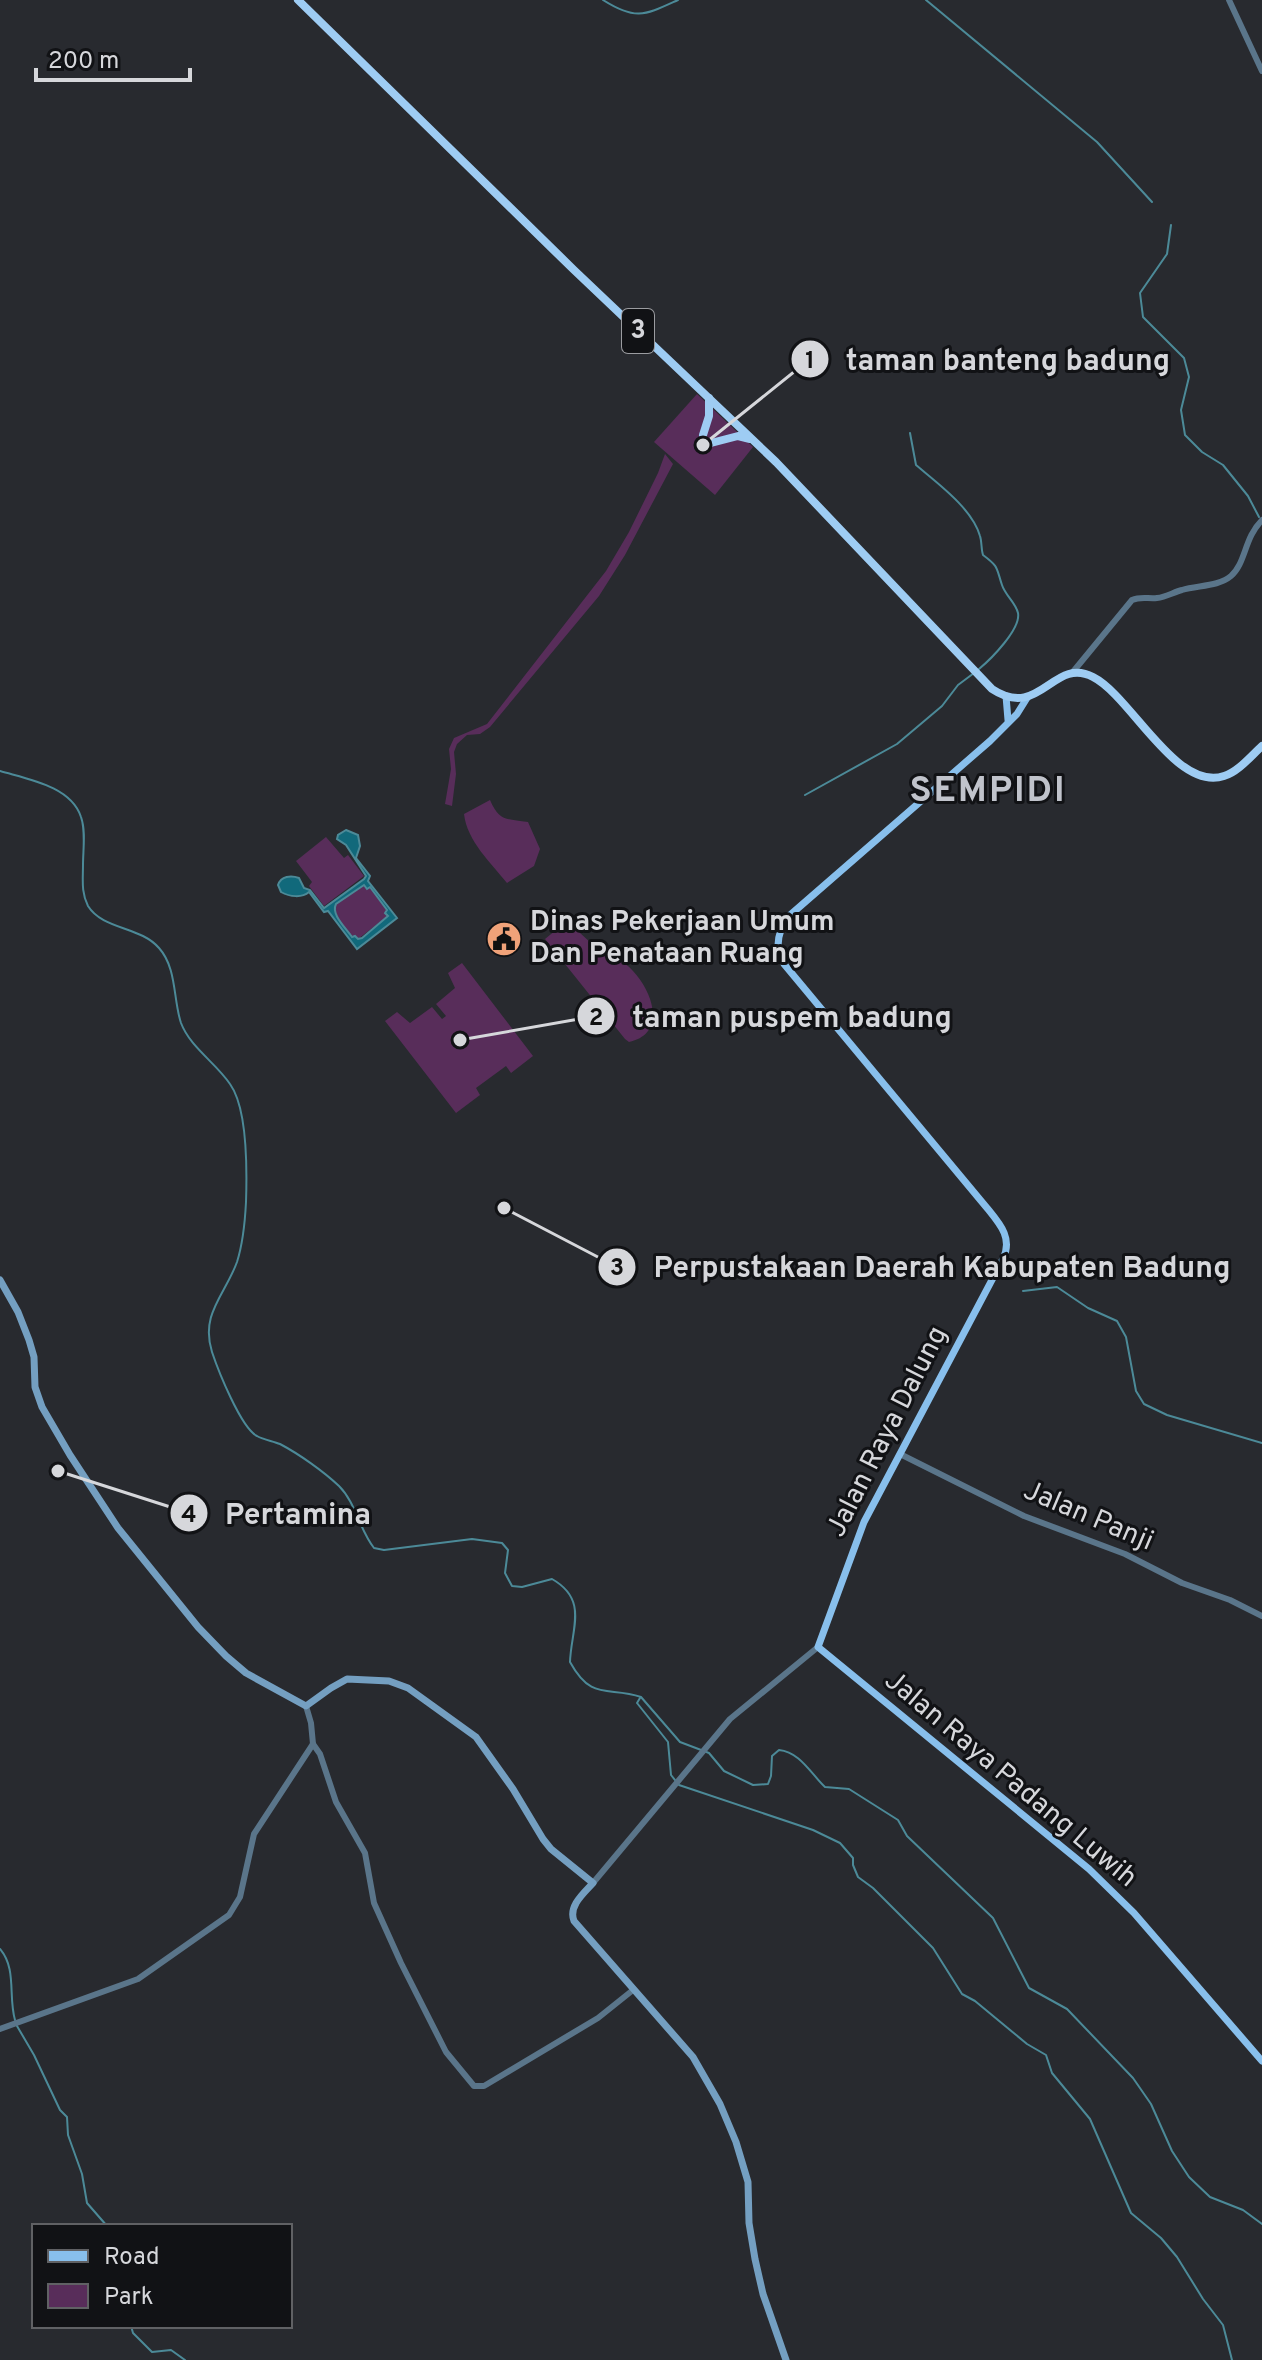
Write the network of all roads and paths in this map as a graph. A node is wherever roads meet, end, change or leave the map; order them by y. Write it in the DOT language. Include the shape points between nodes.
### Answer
graph roads {
  1 [pos="298,0"];
  2 [pos="1229,0"];
  3 [pos="1262,71"];
  4 [pos="709,398"];
  5 [pos="703,435"];
  6 [pos="754,441"];
  7 [pos="711,443"];
  8 [pos="1262,520"];
  9 [pos="1072,673"];
  10 [pos="1006,696"];
  11 [pos="1027,698"];
  12 [pos="1008,723"];
  13 [pos="1262,746"];
  14 [pos="0,1280"];
  15 [pos="900,1454"];
  16 [pos="1262,1616"];
  17 [pos="818,1647"];
  18 [pos="306,1706"];
  19 [pos="313,1744"];
  20 [pos="593,1883"];
  21 [pos="633,1990"];
  22 [pos="0,2029"];
  23 [pos="1262,2061"];
  24 [pos="787,2359"];
  1 -- 4 [label="highway, 3"];
  2 -- 3 [label="street"];
  4 -- 5 [label="highway"];
  4 -- 6 [label="highway, 3"];
  6 -- 7 [label="highway" via="738,436"];
  6 -- 10 [label="highway, 3" via="951,648"];
  8 -- 9 [label="street" via="1233,575 1160,598 1132,600"];
  9 -- 11 [label="highway"];
  9 -- 13 [label="highway" via="1097,679 1174,758 1200,776 1231,773"];
  10 -- 11 [label="highway"];
  10 -- 12 [label="main road"];
  11 -- 12 [label="main road"];
  12 -- 15 [label="main road, Jalan Raya Dalung" via="789,916 777,952 1006,1237 1006,1252"];
  14 -- 18 [label="main road" via="32,1349 42,1407 118,1528 198,1627 246,1673"];
  15 -- 16 [label="street, Jalan Panji" via="1024,1516 1125,1554"];
  15 -- 17 [label="main road, Jalan Raya Dalung" via="864,1522"];
  17 -- 20 [label="street" via="738,1711"];
  17 -- 23 [label="main road, Jalan Raya Padang Luwih" via="1100,1879"];
  18 -- 19 [label="street"];
  18 -- 20 [label="main road" via="347,1679 389,1681 408,1688 476,1737 551,1849"];
  19 -- 21 [label="street" via="336,1802 365,1853 374,1903 414,1991 454,2064 474,2086 484,2086 598,2018"];
  19 -- 22 [label="street" via="254,1834 240,1897 223,1921 138,1979"];
  20 -- 21 [label="main road" via="571,1915"];
  21 -- 24 [label="main road" via="693,2057 730,2128 748,2182 749,2223 763,2294"];
}
